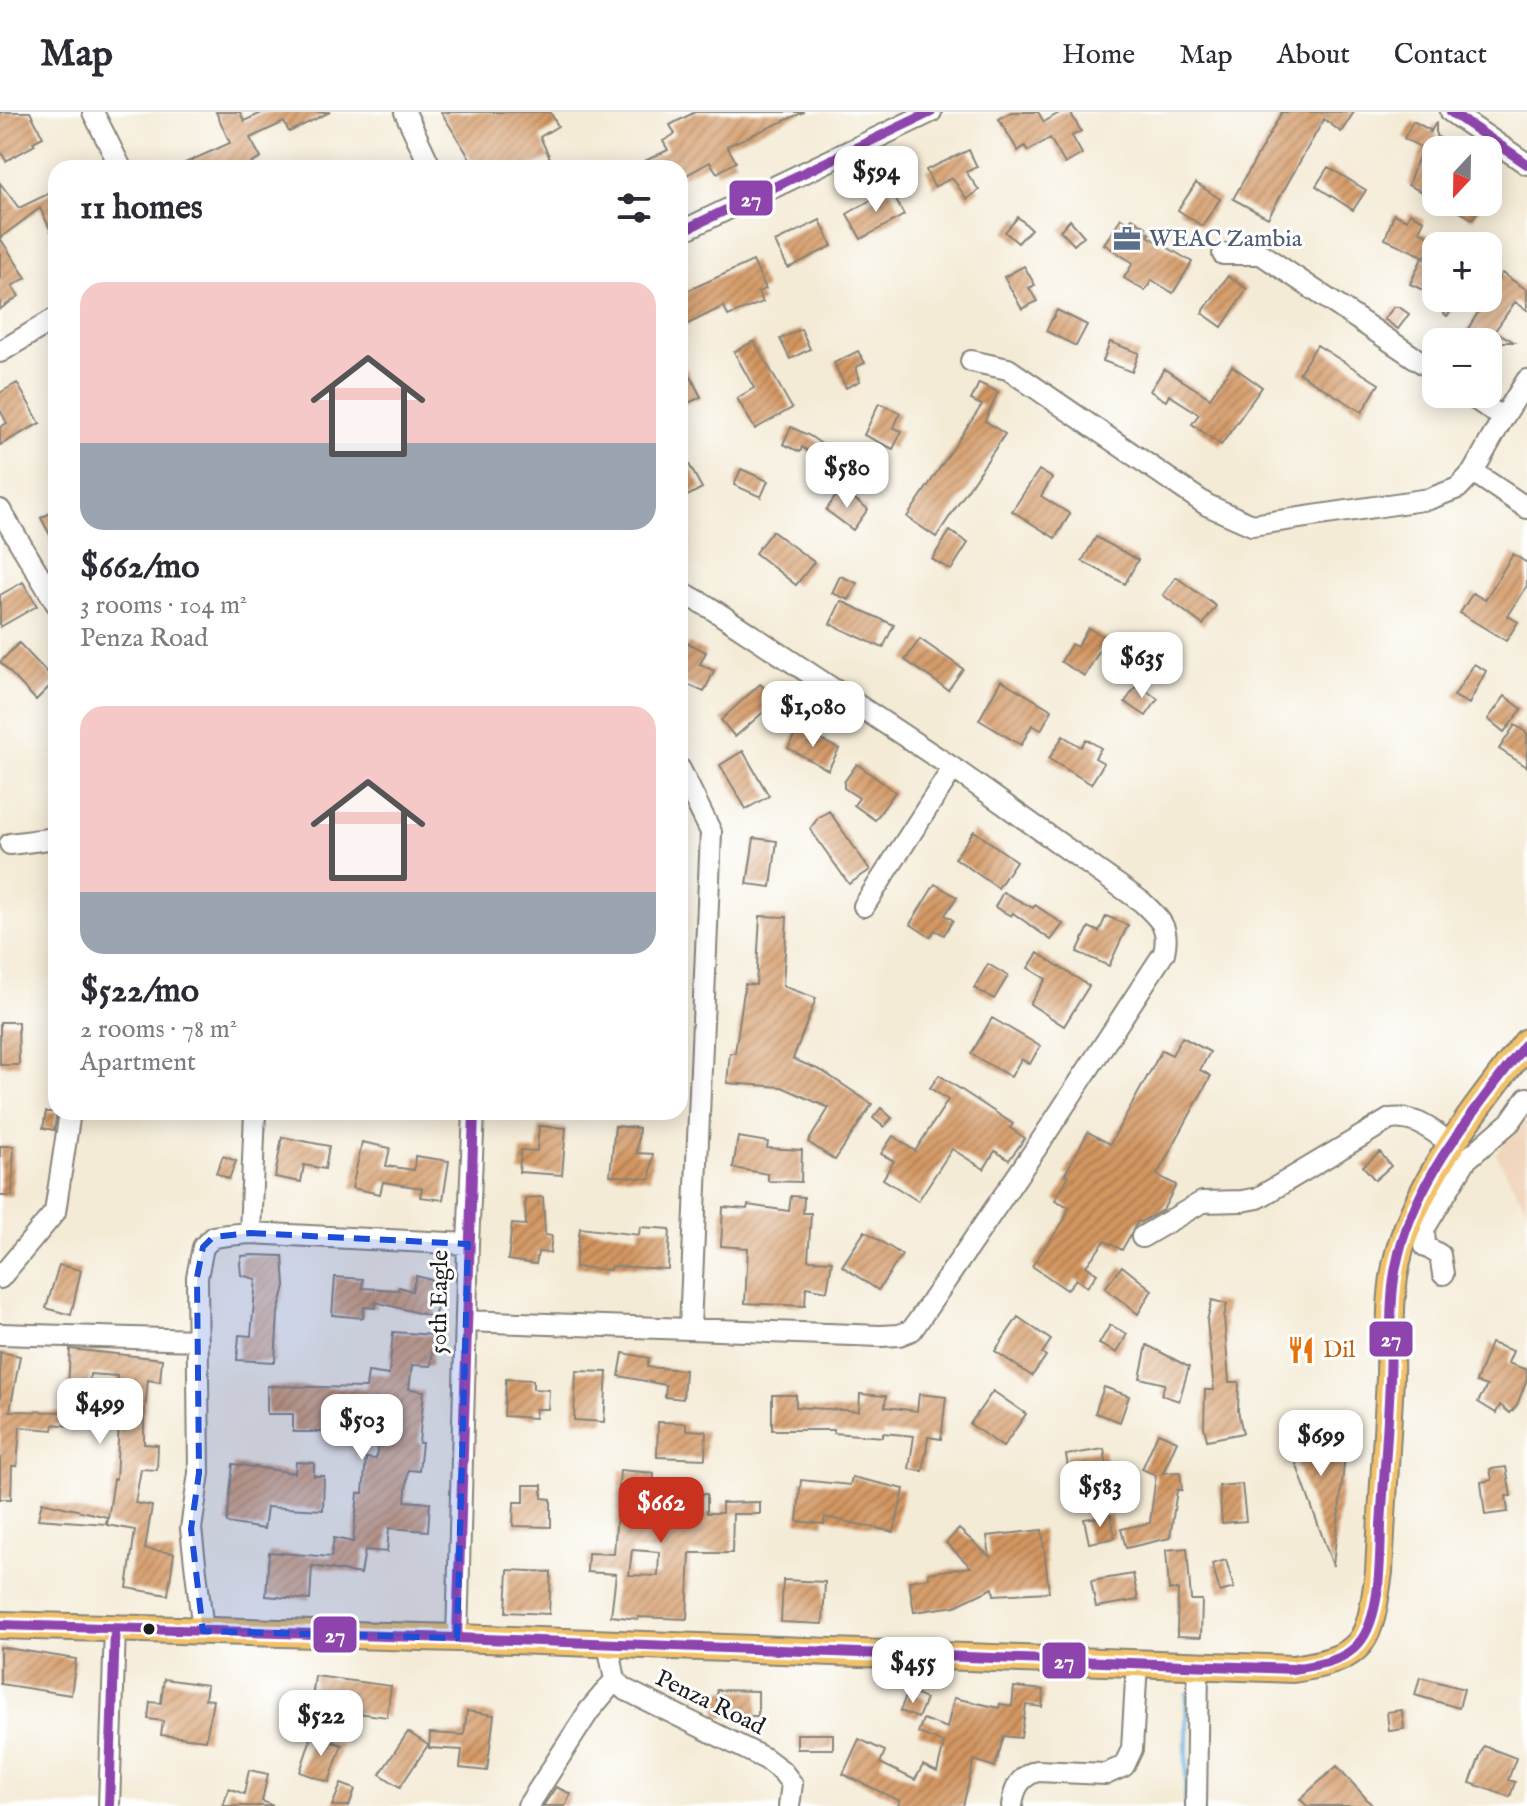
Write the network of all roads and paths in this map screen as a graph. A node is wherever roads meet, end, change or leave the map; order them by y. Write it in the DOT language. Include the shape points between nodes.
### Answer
graph roads {
  1 [pos="93,112"];
  2 [pos="405,112"];
  3 [pos="931,112"];
  4 [pos="1451,112"];
  5 [pos="890,121"];
  6 [pos="117,160"];
  7 [pos="427,160"];
  8 [pos="1527,164"];
  9 [pos="688,228"];
  10 [pos="1223,254"];
  11 [pos="48,323"];
  12 [pos="0,352"];
  13 [pos="971,361"];
  14 [pos="1422,363"];
  15 [pos="1527,380"];
  16 [pos="1488,408"];
  17 [pos="1503,418"];
  18 [pos="1473,472"];
  19 [pos="1527,508"];
  20 [pos="0,510"];
  21 [pos="48,590"];
  22 [pos="688,595"];
  23 [pos="953,768"];
  24 [pos="688,785"];
  25 [pos="48,839"];
  26 [pos="10,844"];
  27 [pos="864,906"];
  28 [pos="1527,1042"];
  29 [pos="1527,1098"];
  30 [pos="69,1120"];
  31 [pos="255,1120"];
  32 [pos="474,1120"];
  33 [pos="1453,1145"];
  34 [pos="250,1233"];
  35 [pos="1142,1237"];
  36 [pos="468,1244"];
  37 [pos="1443,1274"];
  38 [pos="0,1278"];
  39 [pos="466,1321"];
  40 [pos="690,1328"];
  41 [pos="0,1334"];
  42 [pos="198,1340"];
  43 [pos="0,1625"];
  44 [pos="115,1629"];
  45 [pos="203,1631"];
  46 [pos="457,1638"];
  47 [pos="608,1644"];
  48 [pos="1137,1663"];
  49 [pos="1198,1666"];
  50 [pos="615,1680"];
  51 [pos="109,1806"];
  52 [pos="528,1806"];
  53 [pos="789,1806"];
  54 [pos="1012,1806"];
  55 [pos="1196,1806"];
  1 -- 6 [label="street"];
  2 -- 7 [label="street"];
  3 -- 5 [label="street"];
  4 -- 8 [label="street"];
  5 -- 9 [label="street"];
  10 -- 14 [label="street" via="1261,254"];
  11 -- 12 [label="street"];
  13 -- 18 [label="street" via="1008,369 1207,505 1252,525 1429,499 1458,488"];
  15 -- 17 [label="street"];
  16 -- 17 [label="street"];
  17 -- 18 [label="street"];
  18 -- 19 [label="street"];
  20 -- 21 [label="street"];
  22 -- 23 [label="street"];
  23 -- 27 [label="street"];
  23 -- 40 [label="street" via="1142,902 1162,923 1164,953 912,1330 881,1336"];
  24 -- 40 [label="street" via="711,832"];
  25 -- 26 [label="street"];
  28 -- 33 [label="main road"];
  29 -- 37 [label="street" via="1510,1122 1466,1160 1424,1229 1425,1246 1440,1255"];
  30 -- 38 [label="street" via="55,1212"];
  31 -- 34 [label="street"];
  32 -- 36 [label="street, 50th Eagle"];
  33 -- 35 [label="street" via="1414,1119 1390,1119 1258,1198 1202,1202"];
  33 -- 49 [label="main road" via="1412,1217 1392,1288 1379,1572 1369,1630 1353,1651 1329,1663 1293,1669"];
  34 -- 36 [label="street"];
  34 -- 42 [label="street" via="213,1237 203,1247 197,1277"];
  36 -- 39 [label="street, 50th Eagle"];
  39 -- 40 [label="street"];
  39 -- 46 [label="street, 50th Eagle"];
  41 -- 42 [label="street"];
  42 -- 45 [label="street" via="199,1473 191,1529"];
  43 -- 44 [label="main road"];
  44 -- 45 [label="main road"];
  44 -- 51 [label="street"];
  45 -- 46 [label="main road"];
  46 -- 47 [label="main road"];
  47 -- 48 [label="main road"];
  47 -- 50 [label="street"];
  48 -- 49 [label="main road"];
  48 -- 54 [label="street" via="1132,1749 1124,1766 1106,1774 1028,1774 1015,1790"];
  49 -- 55 [label="street"];
  50 -- 52 [label="street"];
  50 -- 53 [label="street, Penza Road" via="766,1759 792,1784"];
}
